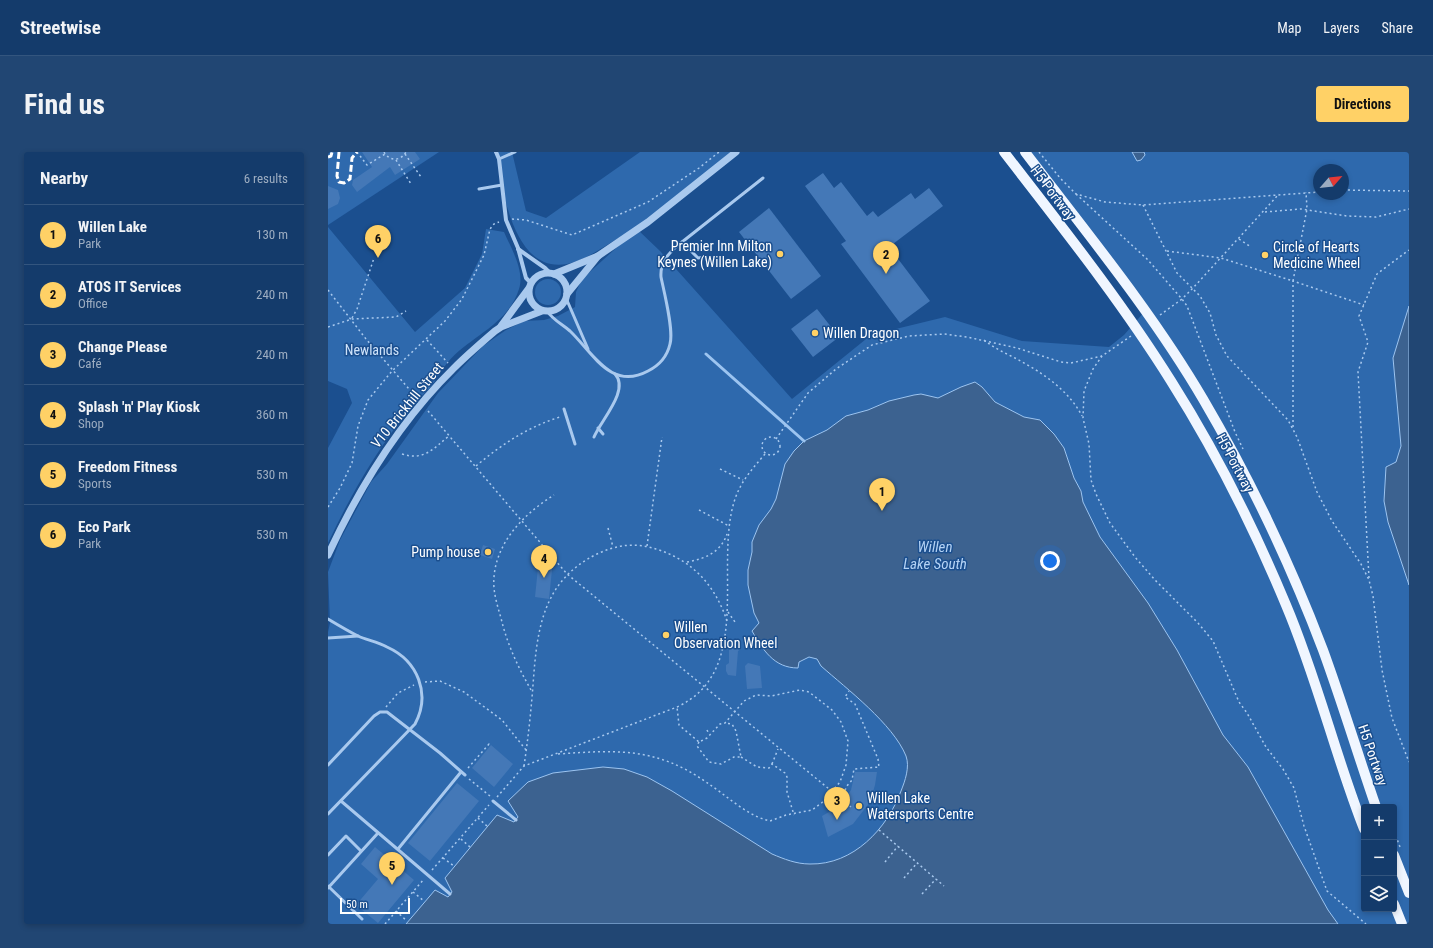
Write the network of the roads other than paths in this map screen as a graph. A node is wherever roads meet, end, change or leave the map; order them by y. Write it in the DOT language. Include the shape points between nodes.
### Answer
graph roads {
  1 [pos="496,152"];
  2 [pos="515,152"];
  3 [pos="736,152"];
  4 [pos="1004,152"];
  5 [pos="1025,152"];
  6 [pos="499,159"];
  7 [pos="763,178"];
  8 [pos="502,186"];
  9 [pos="479,189"];
  10 [pos="682,242"];
  11 [pos="518,248"];
  12 [pos="598,256"];
  13 [pos="706,257"];
  14 [pos="552,273"];
  15 [pos="530,286"];
  16 [pos="566,296"];
  17 [pos="545,311"];
  18 [pos="501,326"];
  19 [pos="589,352"];
  20 [pos="615,374"];
  21 [pos="564,409"];
  22 [pos="598,428"];
  23 [pos="603,434"];
  24 [pos="594,437"];
  25 [pos="575,444"];
  26 [pos="328,555"];
  27 [pos="328,619"];
  28 [pos="358,636"];
  29 [pos="328,638"];
  30 [pos="410,730"];
  31 [pos="328,765"];
  32 [pos="341,801"];
  33 [pos="493,801"];
  34 [pos="1375,804"];
  35 [pos="328,814"];
  36 [pos="516,820"];
  37 [pos="1361,820"];
  38 [pos="378,833"];
  39 [pos="398,849"];
  40 [pos="361,851"];
  41 [pos="328,856"];
  42 [pos="1397,863"];
  43 [pos="328,887"];
  44 [pos="1409,893"];
  45 [pos="450,894"];
  46 [pos="1397,912"];
  47 [pos="362,919"];
  48 [pos="1402,924"];
  1 -- 6 [label="street"];
  2 -- 6 [label="lane"];
  3 -- 12 [label="street" via="648,222"];
  4 -- 37 [label="main road, H5 Portway" via="1144,339 1209,444 1242,506 1269,565 1306,656"];
  5 -- 34 [label="main road, H5 Portway" via="1145,311 1202,397 1224,436 1276,539 1323,651"];
  6 -- 8 [label="street"];
  7 -- 10 [label="lane"];
  8 -- 9 [label="lane"];
  8 -- 11 [label="street" via="506,220"];
  10 -- 13 [label="lane" via="698,258"];
  10 -- 20 [label="lane" via="669,254 661,271 671,339 668,351 662,362 644,373 626,377"];
  11 -- 14 [label="street"];
  11 -- 15 [label="street"];
  12 -- 14 [label="street"];
  12 -- 16 [label="street"];
  14 -- 15 [label="street" via="537,276"];
  14 -- 16 [label="street" via="564,282"];
  15 -- 17 [label="street" via="530,299 537,308"];
  15 -- 18 [label="street, V10 Brickhill Street"];
  16 -- 17 [label="street" via="556,309"];
  16 -- 19 [label="lane"];
  17 -- 18 [label="street, V10 Brickhill Street"];
  17 -- 19 [label="lane"];
  18 -- 26 [label="street, V10 Brickhill Street" via="454,368 410,417 358,495"];
  19 -- 20 [label="lane" via="596,361"];
  20 -- 22 [label="lane" via="619,380 619,391"];
  21 -- 25 [label="lane"];
  22 -- 23 [label="lane"];
  22 -- 24 [label="lane"];
  27 -- 28 [label="lane"];
  28 -- 29 [label="lane"];
  28 -- 30 [label="lane" via="399,653 417,674 421,683 421,708"];
  30 -- 31 [label="lane" via="388,712 383,712 374,716"];
  30 -- 32 [label="lane"];
  30 -- 39 [label="lane" via="463,774"];
  32 -- 35 [label="lane"];
  32 -- 38 [label="lane"];
  33 -- 36 [label="lane"];
  38 -- 39 [label="lane"];
  38 -- 40 [label="lane"];
  39 -- 45 [label="lane"];
  40 -- 41 [label="lane" via="346,836"];
  40 -- 43 [label="lane"];
  42 -- 44 [label="main road"];
  43 -- 47 [label="lane"];
  46 -- 48 [label="main road"];
}
